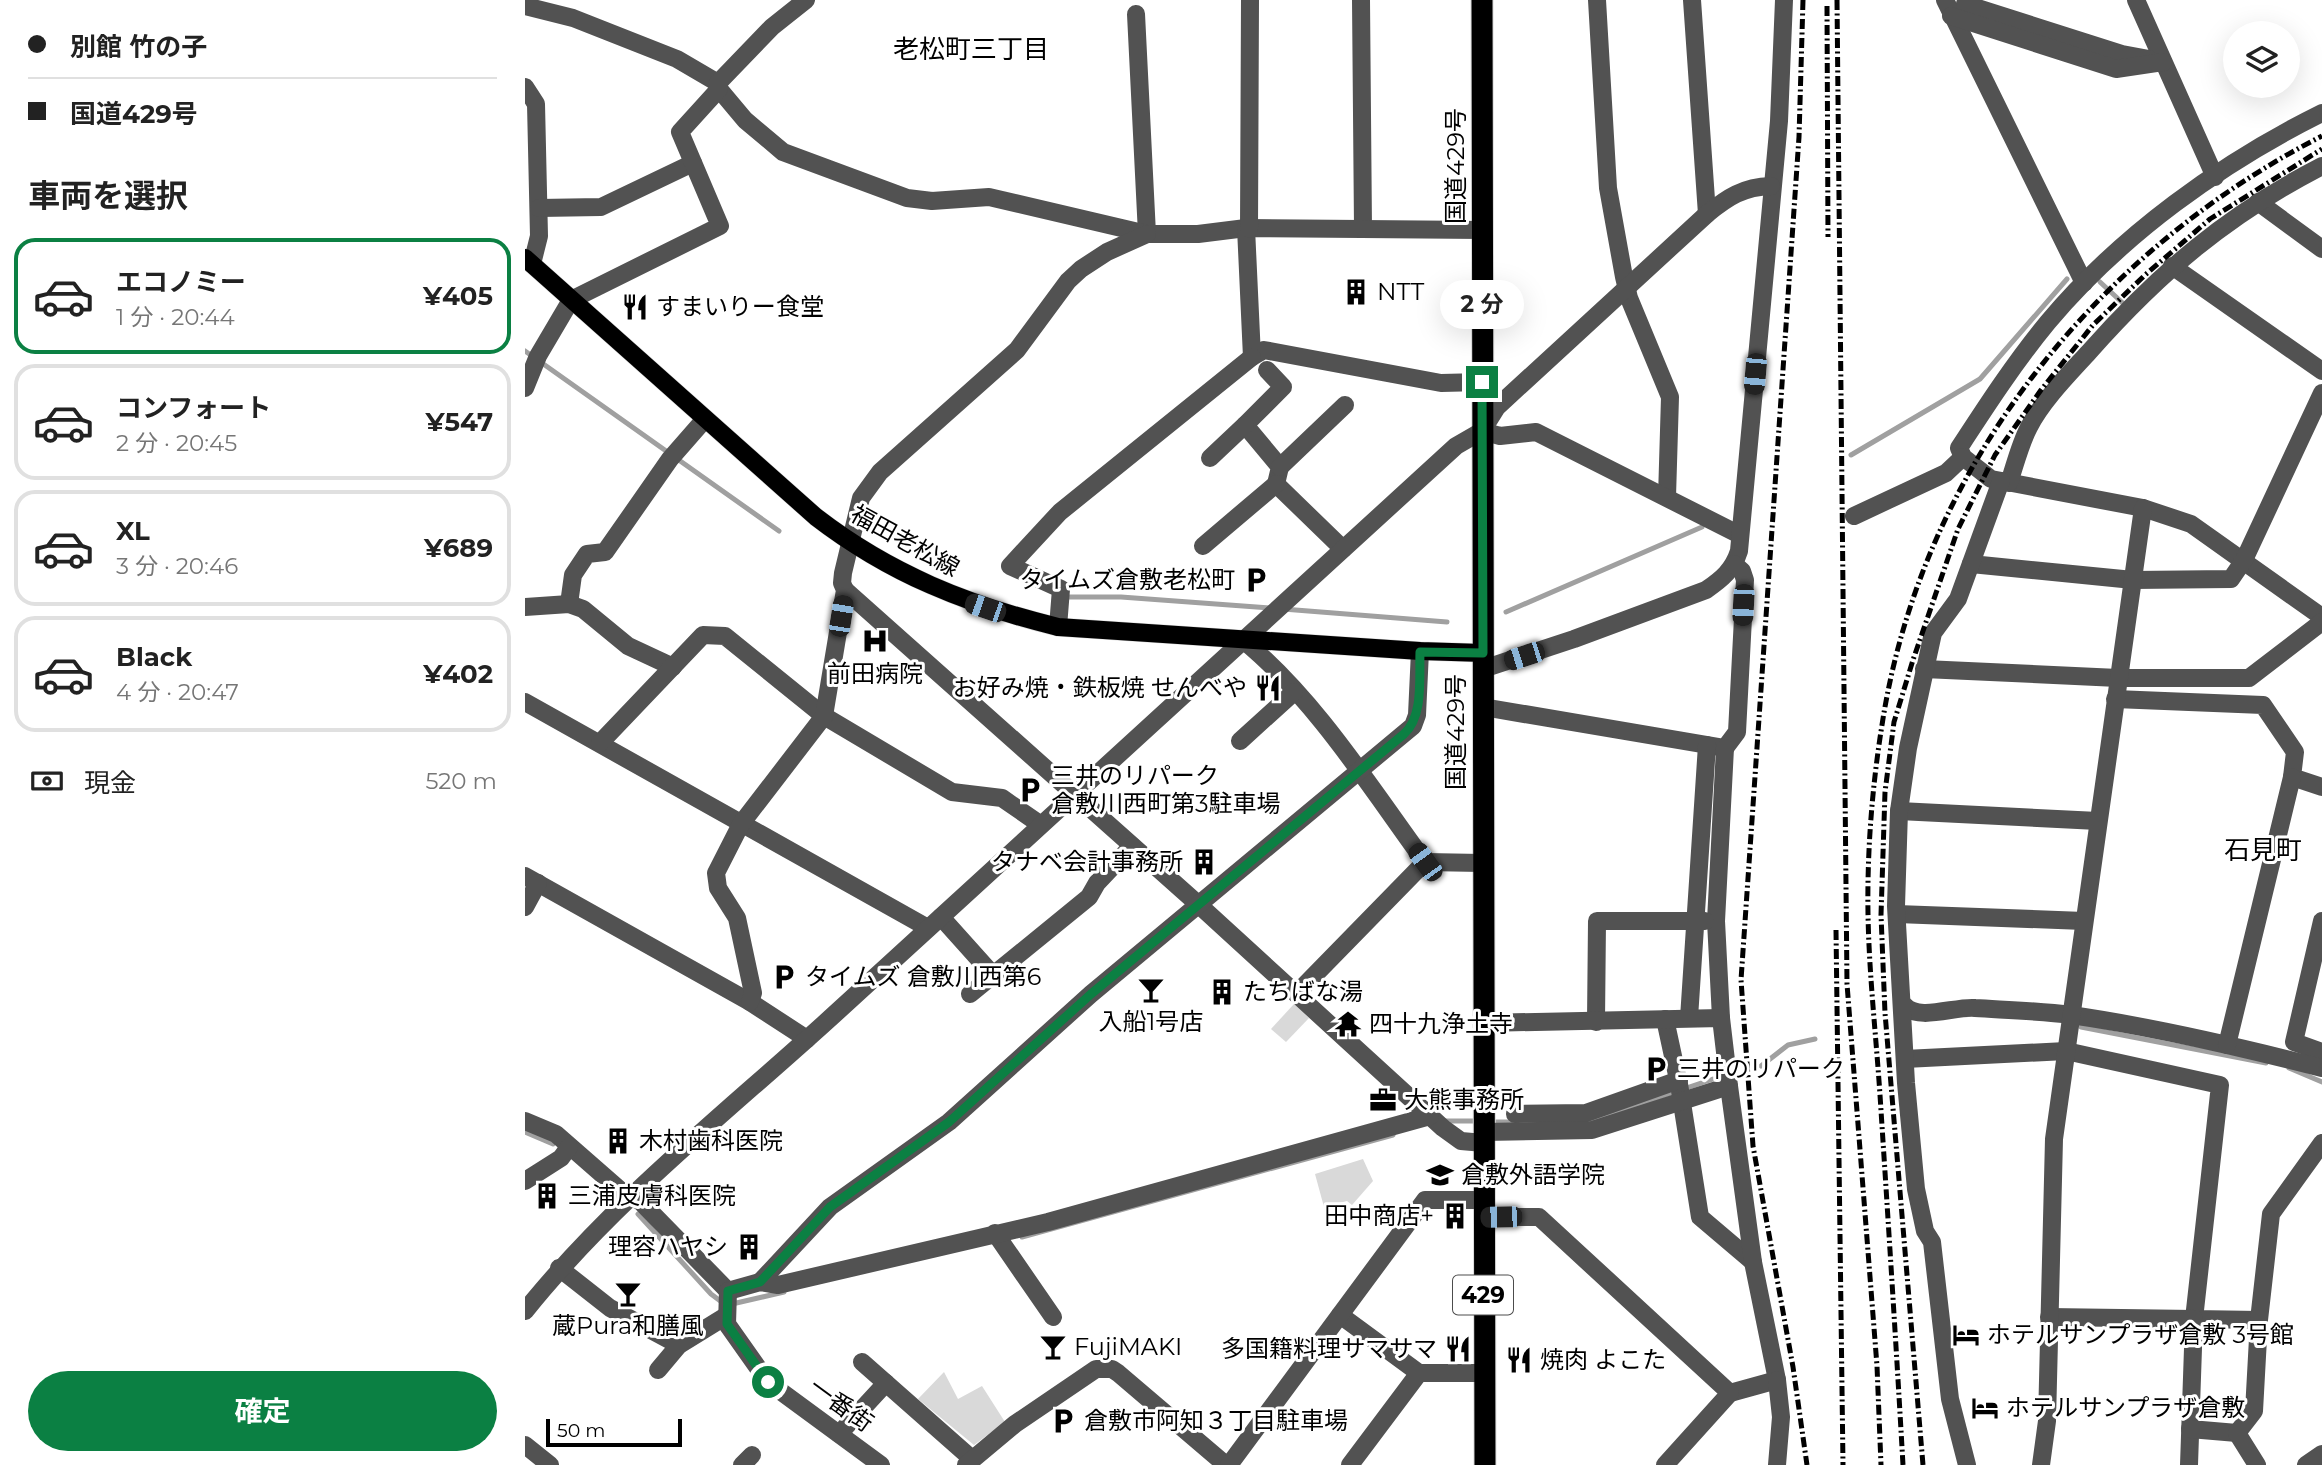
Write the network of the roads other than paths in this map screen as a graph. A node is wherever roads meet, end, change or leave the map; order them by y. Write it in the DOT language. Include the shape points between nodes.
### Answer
graph roads {
  1 [pos="806,0"];
  2 [pos="1250,0"];
  3 [pos="1361,0"];
  4 [pos="1482,0"];
  5 [pos="1597,0"];
  6 [pos="1692,0"];
  7 [pos="1784,0"];
  8 [pos="2136,0"];
  9 [pos="525,6"];
  10 [pos="1954,7"];
  11 [pos="1136,14"];
  12 [pos="2163,62"];
  13 [pos="718,86"];
  14 [pos="525,87"];
  15 [pos="2322,113"];
  16 [pos="693,163"];
  17 [pos="2322,166"];
  18 [pos="2215,177"];
  19 [pos="1772,186"];
  20 [pos="2257,202"];
  21 [pos="539,208"];
  22 [pos="1707,215"];
  23 [pos="1248,228"];
  24 [pos="1363,228"];
  25 [pos="1483,230"];
  26 [pos="1147,234"];
  27 [pos="2322,249"];
  28 [pos="529,261"];
  29 [pos="2172,267"];
  30 [pos="2084,283"];
  31 [pos="1627,289"];
  32 [pos="571,300"];
  33 [pos="1252,357"];
  34 [pos="1267,369"];
  35 [pos="2322,371"];
  36 [pos="1482,382"];
  37 [pos="525,388"];
  38 [pos="2322,393"];
  39 [pos="1345,405"];
  40 [pos="705,419"];
  41 [pos="1245,425"];
  42 [pos="1482,431"];
  43 [pos="1963,457"];
  44 [pos="1210,458"];
  45 [pos="1278,476"];
  46 [pos="2005,482"];
  47 [pos="1667,497"];
  48 [pos="2143,508"];
  49 [pos="1854,516"];
  50 [pos="1740,535"];
  51 [pos="850,542"];
  52 [pos="1203,546"];
  53 [pos="1343,549"];
  54 [pos="2244,560"];
  55 [pos="1734,564"];
  56 [pos="1971,564"];
  57 [pos="2133,580"];
  58 [pos="845,590"];
  59 [pos="569,604"];
  60 [pos="525,607"];
  61 [pos="2322,619"];
  62 [pos="1058,627"];
  63 [pos="1243,640"];
  64 [pos="1420,652"];
  65 [pos="1483,661"];
  66 [pos="673,667"];
  67 [pos="1924,669"];
  68 [pos="2118,678"];
  69 [pos="1294,692"];
  70 [pos="2115,699"];
  71 [pos="525,702"];
  72 [pos="1483,707"];
  73 [pos="824,716"];
  74 [pos="1240,741"];
  75 [pos="600,743"];
  76 [pos="1707,745"];
  77 [pos="1725,748"];
  78 [pos="1359,772"];
  79 [pos="2292,777"];
  80 [pos="2322,787"];
  81 [pos="1074,794"];
  82 [pos="1899,811"];
  83 [pos="2098,821"];
  84 [pos="741,824"];
  85 [pos="1041,825"];
  86 [pos="1132,846"];
  87 [pos="1425,862"];
  88 [pos="1482,863"];
  89 [pos="531,880"];
  90 [pos="1199,905"];
  91 [pos="525,907"];
  92 [pos="1897,914"];
  93 [pos="1695,920"];
  94 [pos="2084,920"];
  95 [pos="2322,920"];
  96 [pos="1716,921"];
  97 [pos="934,922"];
  98 [pos="993,975"];
  99 [pos="1297,993"];
  100 [pos="970,994"];
  101 [pos="750,1002"];
  102 [pos="1904,1005"];
  103 [pos="2070,1015"];
  104 [pos="1689,1018"];
  105 [pos="1721,1018"];
  106 [pos="1665,1019"];
  107 [pos="1597,1022"];
  108 [pos="1484,1023"];
  109 [pos="807,1039"];
  110 [pos="2227,1045"];
  111 [pos="2066,1051"];
  112 [pos="2322,1052"];
  113 [pos="1905,1059"];
  114 [pos="2322,1068"];
  115 [pos="1729,1086"];
  116 [pos="1680,1089"];
  117 [pos="1515,1114"];
  118 [pos="525,1121"];
  119 [pos="1435,1121"];
  120 [pos="1484,1129"];
  121 [pos="2322,1143"];
  122 [pos="569,1147"];
  123 [pos="525,1181"];
  124 [pos="630,1195"];
  125 [pos="1484,1208"];
  126 [pos="999,1239"];
  127 [pos="1753,1262"];
  128 [pos="559,1268"];
  129 [pos="760,1282"];
  130 [pos="727,1303"];
  131 [pos="525,1311"];
  132 [pos="1340,1315"];
  133 [pos="1053,1317"];
  134 [pos="2049,1317"];
  135 [pos="2195,1319"];
  136 [pos="2259,1320"];
  137 [pos="679,1345"];
  138 [pos="862,1362"];
  139 [pos="659,1370"];
  140 [pos="1419,1373"];
  141 [pos="1483,1373"];
  142 [pos="1777,1380"];
  143 [pos="886,1383"];
  144 [pos="1730,1393"];
  145 [pos="2190,1429"];
  146 [pos="2237,1433"];
  147 [pos="839,1434"];
  148 [pos="525,1445"];
  149 [pos="2322,1454"];
  150 [pos="969,1462"];
  151 [pos="550,1465"];
  152 [pos="881,1465"];
  153 [pos="1227,1465"];
  154 [pos="1350,1465"];
  155 [pos="1485,1465"];
  156 [pos="1665,1465"];
  157 [pos="1777,1465"];
  158 [pos="1967,1465"];
  159 [pos="2041,1465"];
  160 [pos="2189,1465"];
  161 [pos="2257,1465"];
  162 [pos="2306,1465"];
  1 -- 13 [label="street" via="772,27"];
  2 -- 23 [label="street"];
  3 -- 24 [label="street"];
  4 -- 25 [label="highway, 国道429号 / 429"];
  5 -- 31 [label="street" via="1608,188"];
  6 -- 22 [label="street"];
  7 -- 19 [label="street"];
  8 -- 12 [label="street"];
  9 -- 13 [label="street" via="573,18 677,59"];
  10 -- 12 [label="street"];
  10 -- 30 [label="street"];
  11 -- 26 [label="street"];
  12 -- 18 [label="street"];
  13 -- 16 [label="street" via="680,132"];
  13 -- 26 [label="street" via="745,120 783,152 907,198 1002,199"];
  14 -- 21 [label="street" via="536,104"];
  15 -- 18 [label="street" via="2270,139"];
  16 -- 21 [label="street" via="601,207"];
  16 -- 32 [label="street" via="720,226"];
  17 -- 20 [label="street"];
  18 -- 30 [label="street" via="2148,224"];
  19 -- 22 [label="street" via="1751,187 1731,195"];
  19 -- 50 [label="street"];
  20 -- 27 [label="street"];
  20 -- 29 [label="street"];
  21 -- 28 [label="street" via="539,236"];
  22 -- 31 [label="street"];
  23 -- 24 [label="street"];
  23 -- 26 [label="street"];
  23 -- 33 [label="street"];
  24 -- 25 [label="street"];
  25 -- 36 [label="highway, 国道429号 / 429"];
  26 -- 51 [label="street" via="1107,251 1081,269 1017,350 880,472 861,498"];
  28 -- 32 [label="main road, 福田老松線"];
  29 -- 35 [label="street"];
  29 -- 46 [label="street" via="2067,376 2029,426"];
  30 -- 43 [label="street" via="1996,390 1959,448"];
  31 -- 42 [label="street" via="1497,407"];
  31 -- 47 [label="street" via="1670,397"];
  32 -- 37 [label="street"];
  32 -- 40 [label="main road, 福田老松線"];
  33 -- 36 [label="street" via="1264,350 1441,383"];
  33 -- 62 [label="street" via="1060,512 1010,566 1061,589"];
  34 -- 41 [label="street" via="1283,387"];
  36 -- 42 [label="highway, 国道429号 / 429"];
  38 -- 54 [label="street"];
  39 -- 45 [label="street"];
  40 -- 51 [label="main road, 福田老松線"];
  40 -- 59 [label="street" via="605,552 587,554 573,575"];
  41 -- 44 [label="street"];
  41 -- 45 [label="street"];
  42 -- 47 [label="street" via="1500,436 1536,432"];
  42 -- 53 [label="street" via="1456,446"];
  42 -- 65 [label="highway, 国道429号 / 429"];
  43 -- 46 [label="street" via="1991,479"];
  43 -- 49 [label="street" via="1945,473"];
  45 -- 52 [label="street"];
  45 -- 53 [label="street"];
  46 -- 48 [label="street"];
  46 -- 56 [label="street" via="1984,513"];
  47 -- 50 [label="street"];
  48 -- 54 [label="street" via="2191,524"];
  48 -- 57 [label="street"];
  50 -- 55 [label="street"];
  51 -- 58 [label="street" via="842,583"];
  51 -- 62 [label="main road, 福田老松線" via="932,588 1000,613"];
  53 -- 63 [label="street"];
  54 -- 57 [label="street" via="2231,579"];
  54 -- 61 [label="street"];
  55 -- 65 [label="street" via="1722,580 1706,590 1574,639"];
  55 -- 77 [label="street" via="1745,580 1737,732"];
  56 -- 57 [label="street"];
  56 -- 67 [label="street" via="1958,599 1933,633"];
  57 -- 68 [label="street"];
  58 -- 73 [label="street"];
  58 -- 81 [label="street"];
  59 -- 60 [label="street"];
  59 -- 66 [label="street" via="583,609 628,646"];
  61 -- 68 [label="street" via="2249,678"];
  62 -- 63 [label="main road, 福田老松線"];
  63 -- 64 [label="main road, 福田老松線"];
  63 -- 69 [label="street" via="1269,661"];
  63 -- 81 [label="street"];
  64 -- 65 [label="main road, 福田老松線"];
  64 -- 78 [label="street" via="1413,726"];
  65 -- 72 [label="highway, 国道429号 / 429"];
  66 -- 73 [label="street" via="703,635 725,636"];
  66 -- 75 [label="street"];
  67 -- 68 [label="street"];
  67 -- 82 [label="street"];
  68 -- 70 [label="street"];
  69 -- 74 [label="street"];
  69 -- 78 [label="street"];
  70 -- 79 [label="street" via="2263,705 2295,752"];
  70 -- 83 [label="street"];
  71 -- 75 [label="street"];
  72 -- 76 [label="street"];
  72 -- 88 [label="highway, 国道429号 / 429"];
  73 -- 84 [label="street"];
  73 -- 85 [label="street" via="952,792 1002,798"];
  75 -- 84 [label="street"];
  76 -- 77 [label="street"];
  76 -- 93 [label="street"];
  77 -- 96 [label="street"];
  78 -- 87 [label="street"];
  78 -- 90 [label="street"];
  79 -- 80 [label="street"];
  79 -- 110 [label="street"];
  81 -- 85 [label="street"];
  81 -- 86 [label="street"];
  82 -- 83 [label="street"];
  82 -- 92 [label="street"];
  83 -- 94 [label="street"];
  84 -- 97 [label="street"];
  84 -- 101 [label="street" via="716,873 718,888 737,918 753,993"];
  85 -- 97 [label="street"];
  86 -- 90 [label="street"];
  86 -- 98 [label="street" via="1089,897"];
  87 -- 88 [label="street"];
  87 -- 99 [label="street"];
  88 -- 108 [label="highway, 国道429号 / 429"];
  89 -- 91 [label="street"];
  89 -- 101 [label="street"];
  90 -- 99 [label="street"];
  90 -- 129 [label="street" via="1091,994 949,1122 830,1207"];
  92 -- 94 [label="street"];
  92 -- 102 [label="street"];
  93 -- 96 [label="street"];
  93 -- 104 [label="street"];
  93 -- 107 [label="street" via="1597,921"];
  94 -- 103 [label="street"];
  95 -- 112 [label="street" via="2294,1042"];
  96 -- 105 [label="street"];
  97 -- 98 [label="street"];
  97 -- 109 [label="street"];
  98 -- 100 [label="street"];
  99 -- 119 [label="street"];
  101 -- 109 [label="street"];
  102 -- 103 [label="street" via="1908,1011 1920,1013 1959,1007"];
  102 -- 113 [label="street"];
  103 -- 110 [label="street"];
  103 -- 111 [label="street"];
  104 -- 105 [label="street"];
  104 -- 106 [label="street"];
  105 -- 115 [label="street"];
  106 -- 107 [label="street"];
  106 -- 116 [label="street"];
  107 -- 108 [label="street"];
  108 -- 120 [label="highway, 国道429号 / 429"];
  109 -- 124 [label="street"];
  110 -- 114 [label="street"];
  111 -- 113 [label="street"];
  111 -- 134 [label="street" via="2054,1139"];
  111 -- 135 [label="street" via="2220,1084"];
  113 -- 158 [label="street" via="1916,1189 1932,1242 1950,1399"];
  115 -- 116 [label="street"];
  115 -- 127 [label="street"];
  116 -- 117 [label="street" via="1586,1113"];
  116 -- 120 [label="street" via="1592,1130"];
  116 -- 127 [label="street" via="1700,1217"];
  118 -- 122 [label="street, 一番街" via="556,1134"];
  119 -- 120 [label="street" via="1461,1141"];
  119 -- 126 [label="street"];
  120 -- 125 [label="highway, 国道429号 / 429"];
  121 -- 136 [label="street" via="2271,1214"];
  122 -- 123 [label="street" via="561,1158"];
  122 -- 124 [label="street, 一番街"];
  124 -- 128 [label="street"];
  124 -- 130 [label="street, 一番街" via="641,1202"];
  125 -- 132 [label="street" via="1425,1200"];
  125 -- 141 [label="highway, 国道429号 / 429"];
  125 -- 144 [label="street" via="1539,1217"];
  126 -- 129 [label="street" via="778,1284"];
  126 -- 133 [label="street"];
  127 -- 142 [label="street"];
  128 -- 131 [label="street"];
  128 -- 137 [label="street" via="610,1308"];
  129 -- 130 [label="street"];
  130 -- 137 [label="street"];
  130 -- 147 [label="street, 一番街" via="727,1324 768,1382"];
  132 -- 140 [label="street"];
  132 -- 153 [label="street"];
  134 -- 135 [label="street"];
  134 -- 159 [label="street" via="2047,1422"];
  135 -- 136 [label="street"];
  135 -- 145 [label="street"];
  136 -- 146 [label="street" via="2254,1411"];
  137 -- 139 [label="street"];
  138 -- 143 [label="street"];
  140 -- 141 [label="street"];
  140 -- 154 [label="street"];
  141 -- 155 [label="highway, 国道429号 / 429"];
  142 -- 144 [label="street"];
  142 -- 157 [label="street" via="1781,1417"];
  143 -- 147 [label="street"];
  143 -- 150 [label="street"];
  144 -- 156 [label="street"];
  145 -- 146 [label="street"];
  145 -- 160 [label="street"];
  146 -- 161 [label="street"];
  147 -- 152 [label="street, 一番街"];
  148 -- 151 [label="street"];
  149 -- 162 [label="street"];
  150 -- 153 [label="street" via="1016,1424 1104,1368 1118,1373"];
}
